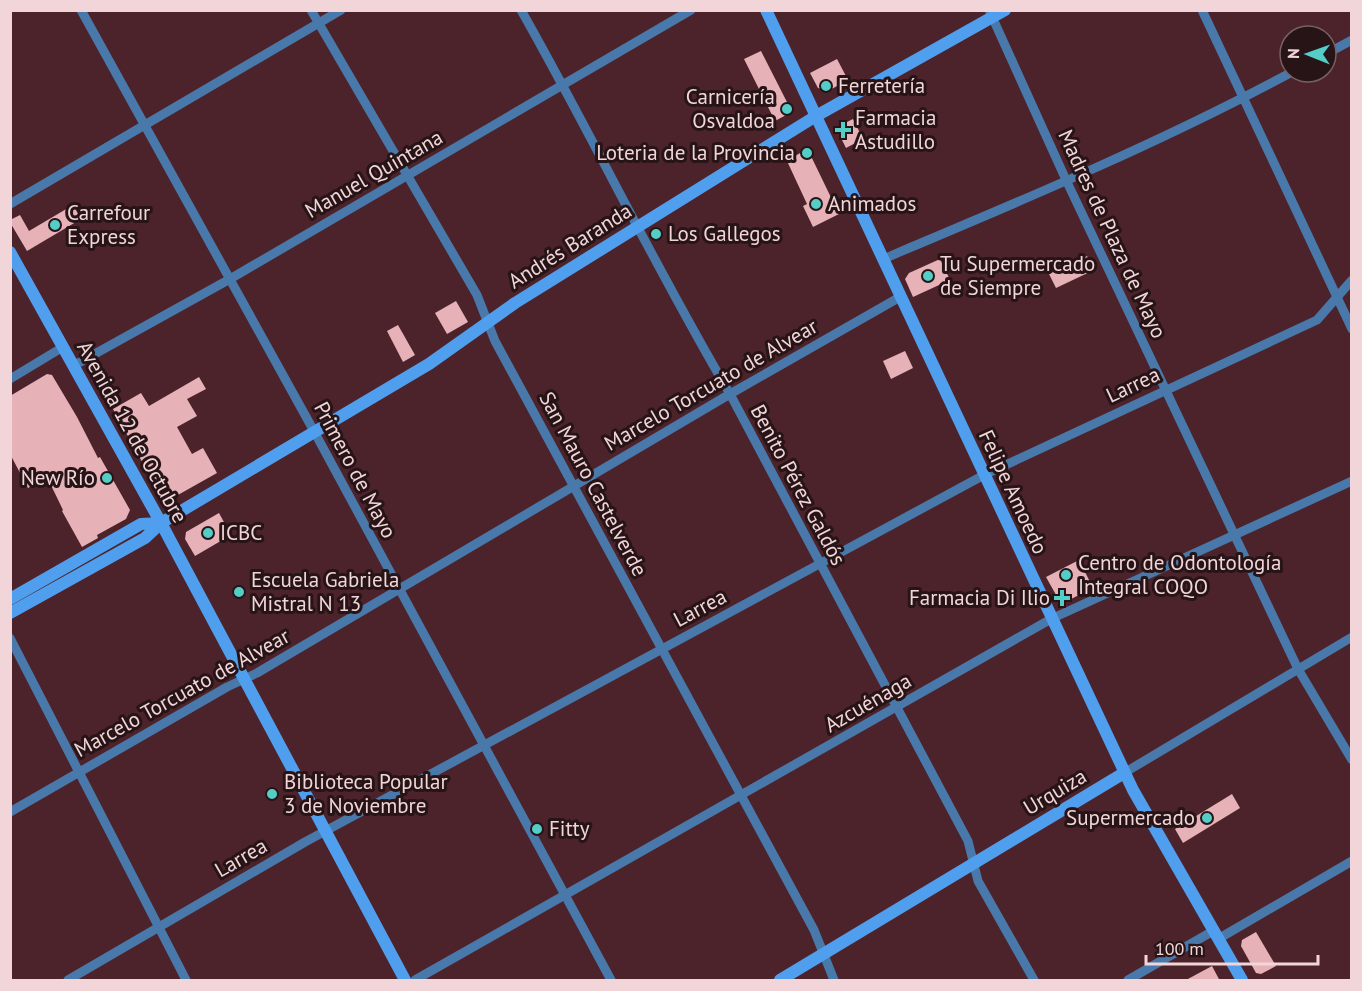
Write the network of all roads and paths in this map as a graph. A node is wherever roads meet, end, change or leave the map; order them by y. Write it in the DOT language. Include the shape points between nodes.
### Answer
graph roads {
  1 [pos="81,10"];
  2 [pos="311,10"];
  3 [pos="341,10"];
  4 [pos="521,10"];
  5 [pos="691,10"];
  6 [pos="766,10"];
  7 [pos="1005,10"];
  8 [pos="1202,10"];
  9 [pos="991,14"];
  10 [pos="319,24"];
  11 [pos="1352,40"];
  12 [pos="1338,48"];
  13 [pos="1278,79"];
  14 [pos="563,85"];
  15 [pos="1243,98"];
  16 [pos="816,116"];
  17 [pos="146,126"];
  18 [pos="408,176"];
  19 [pos="1067,182"];
  20 [pos="10,204"];
  21 [pos="639,226"];
  22 [pos="10,252"];
  23 [pos="883,259"];
  24 [pos="230,279"];
  25 [pos="1352,280"];
  26 [pos="900,297"];
  27 [pos="1336,297"];
  28 [pos="489,322"];
  29 [pos="1352,330"];
  30 [pos="63,347"];
  31 [pos="74,366"];
  32 [pos="10,379"];
  33 [pos="1165,390"];
  34 [pos="730,394"];
  35 [pos="315,433"];
  36 [pos="984,475"];
  37 [pos="1352,481"];
  38 [pos="574,485"];
  39 [pos="161,523"];
  40 [pos="1233,534"];
  41 [pos="819,564"];
  42 [pos="399,590"];
  43 [pos="10,599"];
  44 [pos="10,614"];
  45 [pos="1051,619"];
  46 [pos="1352,637"];
  47 [pos="10,638"];
  48 [pos="662,649"];
  49 [pos="1298,669"];
  50 [pos="243,680"];
  51 [pos="896,708"];
  52 [pos="485,745"];
  53 [pos="1352,760"];
  54 [pos="79,772"];
  55 [pos="1124,773"];
  56 [pos="742,796"];
  57 [pos="10,812"];
  58 [pos="324,831"];
  59 [pos="1352,861"];
  60 [pos="973,864"];
  61 [pos="564,895"];
  62 [pos="159,927"];
  63 [pos="1216,935"];
  64 [pos="823,954"];
  65 [pos="68,981"];
  66 [pos="186,981"];
  67 [pos="405,981"];
  68 [pos="415,981"];
  69 [pos="611,981"];
  70 [pos="780,981"];
  71 [pos="834,981"];
  72 [pos="1034,981"];
  73 [pos="1128,981"];
  74 [pos="1242,981"];
  1 -- 17 [label="street, Primero de Mayo"];
  2 -- 10 [label="street, San Mauro Castelverde"];
  3 -- 10 [label="street"];
  4 -- 14 [label="street, Benito Pérez Galdós"];
  5 -- 14 [label="street, Manuel Quintana"];
  6 -- 16 [label="main road, Felipe Amoedo"];
  7 -- 9 [label="main road, Andrés Baranda"];
  8 -- 15 [label="street"];
  9 -- 16 [label="main road, Andrés Baranda"];
  9 -- 19 [label="street, Madres de Plaza de Mayo"];
  10 -- 17 [label="street"];
  10 -- 18 [label="street, San Mauro Castelverde"];
  11 -- 12 [label="street"];
  13 -- 15 [label="street"];
  14 -- 18 [label="street, Manuel Quintana"];
  14 -- 21 [label="street, Benito Pérez Galdós"];
  15 -- 19 [label="street"];
  15 -- 27 [label="street"];
  16 -- 21 [label="main road, Andrés Baranda"];
  16 -- 23 [label="main road, Felipe Amoedo"];
  17 -- 20 [label="street"];
  17 -- 24 [label="street, Primero de Mayo"];
  18 -- 24 [label="street, Manuel Quintana"];
  18 -- 28 [label="street, San Mauro Castelverde"];
  19 -- 23 [label="street"];
  19 -- 33 [label="street, Madres de Plaza de Mayo"];
  21 -- 28 [label="main road, Andrés Baranda"];
  21 -- 34 [label="street, Benito Pérez Galdós"];
  22 -- 30 [label="main road, Avenida 12 de Octubre"];
  23 -- 26 [label="main road, Felipe Amoedo"];
  24 -- 31 [label="street, Manuel Quintana"];
  24 -- 35 [label="street, Primero de Mayo"];
  25 -- 27 [label="street, Larrea"];
  26 -- 34 [label="street, Marcelo Torcuato de Alvear"];
  26 -- 36 [label="main road, Felipe Amoedo"];
  27 -- 29 [label="street"];
  27 -- 33 [label="street, Larrea" via="1317,320"];
  28 -- 35 [label="main road, Andrés Baranda" via="429,364"];
  28 -- 38 [label="street, San Mauro Castelverde" via="495,340"];
  30 -- 31 [label="main road, Avenida 12 de Octubre"];
  30 -- 32 [label="street"];
  31 -- 39 [label="main road, Avenida 12 de Octubre"];
  33 -- 36 [label="street, Larrea"];
  33 -- 40 [label="street, Madres de Plaza de Mayo"];
  34 -- 38 [label="street, Marcelo Torcuato de Alvear"];
  34 -- 41 [label="street, Benito Pérez Galdós"];
  35 -- 39 [label="main road, Andrés Baranda"];
  35 -- 42 [label="street, Primero de Mayo"];
  36 -- 41 [label="street, Larrea"];
  36 -- 45 [label="main road, Felipe Amoedo"];
  37 -- 40 [label="street, Azcuénaga"];
  38 -- 42 [label="street, Marcelo Torcuato de Alvear"];
  38 -- 48 [label="street, San Mauro Castelverde"];
  39 -- 43 [label="main road, Andrés Baranda" via="141,524"];
  39 -- 44 [label="main road, Andrés Baranda" via="145,538"];
  39 -- 50 [label="main road, Avenida 12 de Octubre"];
  40 -- 45 [label="street, Azcuénaga"];
  40 -- 49 [label="street, Madres de Plaza de Mayo"];
  41 -- 48 [label="street, Larrea"];
  41 -- 51 [label="street, Benito Pérez Galdós"];
  42 -- 50 [label="street, Marcelo Torcuato de Alvear"];
  42 -- 52 [label="street, Primero de Mayo"];
  45 -- 51 [label="street, Azcuénaga"];
  45 -- 55 [label="main road, Felipe Amoedo"];
  46 -- 49 [label="street, Urquiza"];
  47 -- 54 [label="street"];
  48 -- 52 [label="street, Larrea"];
  48 -- 56 [label="street, San Mauro Castelverde"];
  49 -- 53 [label="street, Madres de Plaza de Mayo"];
  49 -- 55 [label="street, Urquiza"];
  50 -- 54 [label="street, Marcelo Torcuato de Alvear"];
  50 -- 58 [label="main road, Avenida 12 de Octubre"];
  51 -- 56 [label="street, Azcuénaga"];
  51 -- 60 [label="street, Benito Pérez Galdós" via="968,841"];
  52 -- 58 [label="street, Larrea"];
  52 -- 61 [label="street, Primero de Mayo"];
  54 -- 57 [label="street, Marcelo Torcuato de Alvear"];
  54 -- 62 [label="street"];
  55 -- 60 [label="main road, Urquiza"];
  55 -- 63 [label="main road, Felipe Amoedo"];
  56 -- 61 [label="street, Azcuénaga"];
  56 -- 64 [label="street, San Mauro Castelverde"];
  58 -- 62 [label="street, Larrea"];
  58 -- 67 [label="main road, Avenida 12 de Octubre"];
  59 -- 63 [label="street"];
  60 -- 64 [label="main road, Urquiza"];
  60 -- 72 [label="street, Benito Pérez Galdós" via="978,881"];
  61 -- 68 [label="street, Azcuénaga"];
  61 -- 69 [label="street, Primero de Mayo"];
  62 -- 65 [label="street, Larrea"];
  62 -- 66 [label="street"];
  63 -- 73 [label="street"];
  63 -- 74 [label="main road, Felipe Amoedo"];
  64 -- 70 [label="main road, Urquiza"];
  64 -- 71 [label="street, San Mauro Castelverde"];
}
